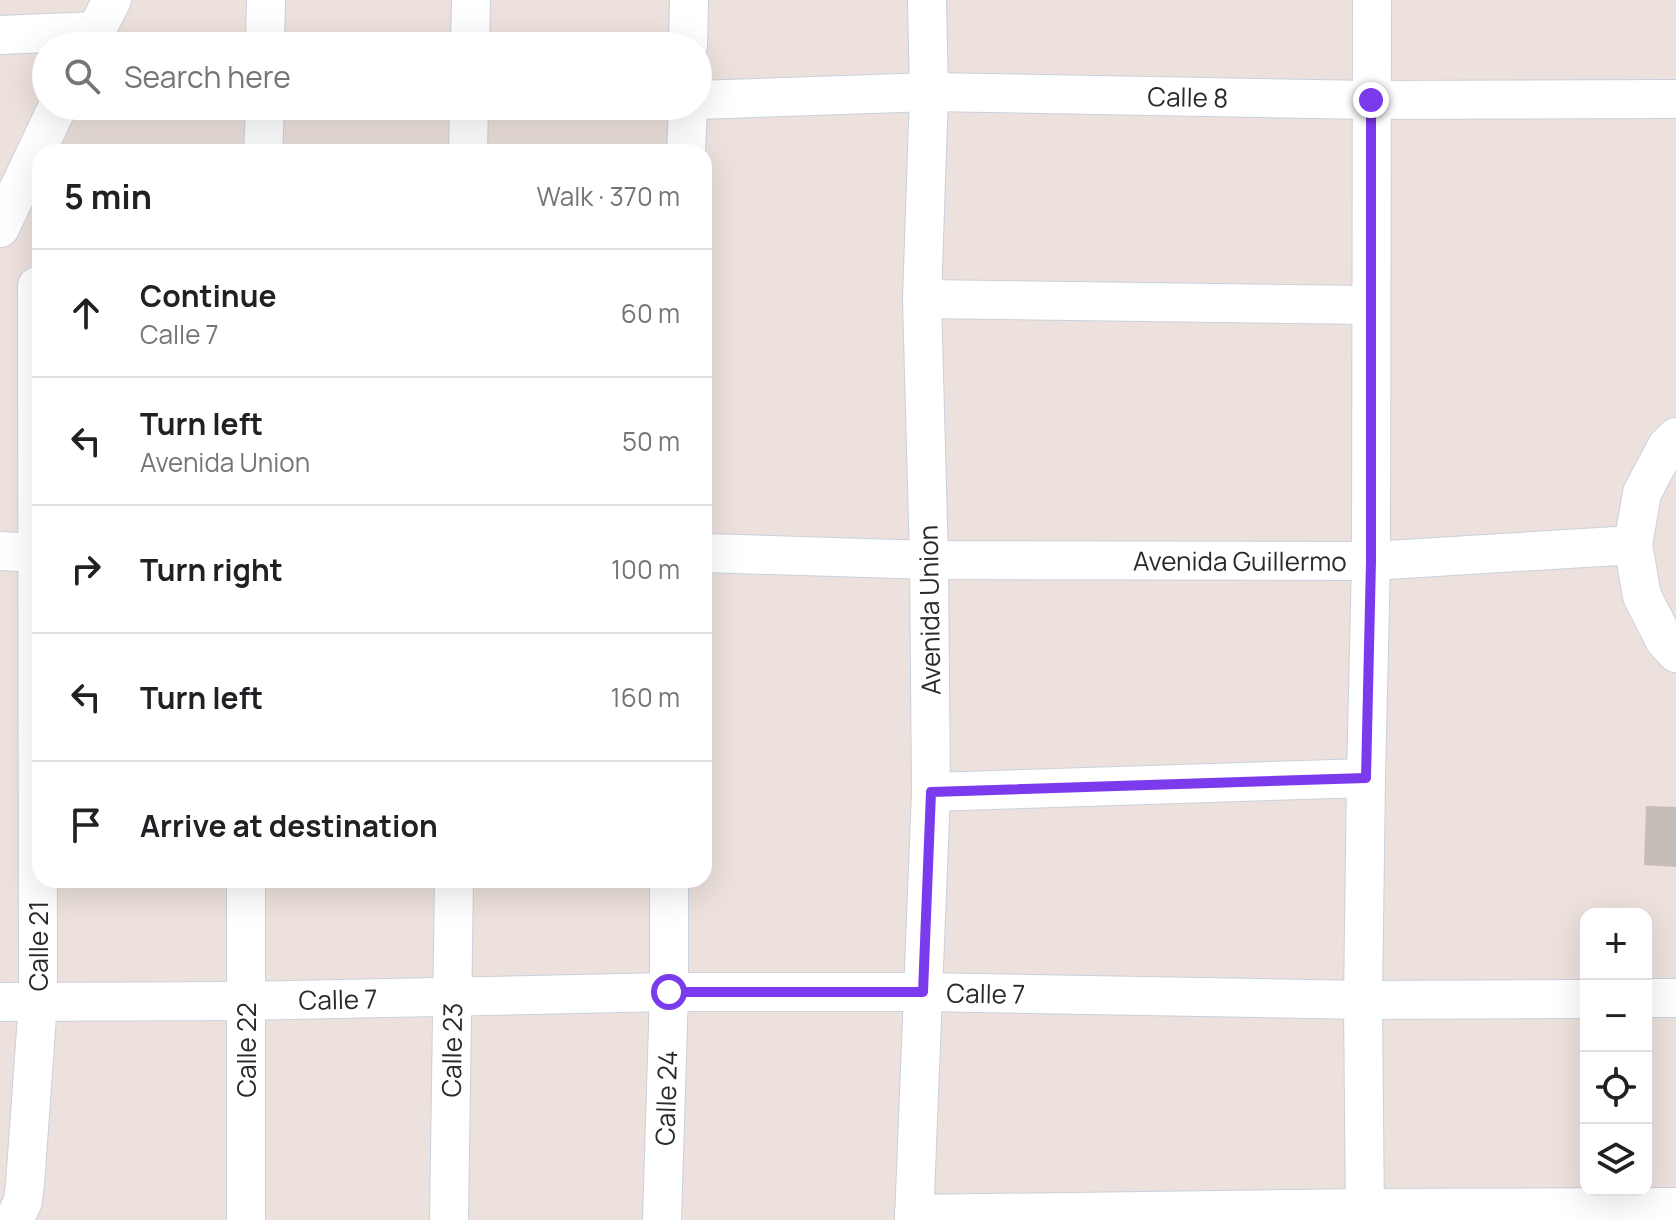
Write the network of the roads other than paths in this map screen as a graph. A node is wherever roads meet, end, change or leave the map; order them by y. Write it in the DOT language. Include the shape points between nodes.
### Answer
graph roads {
  1 [pos="266,0"];
  2 [pos="471,0"];
  3 [pos="689,0"];
  4 [pos="927,0"];
  5 [pos="1372,0"];
  6 [pos="99,26"];
  7 [pos="32,32"];
  8 [pos="33,32"];
  9 [pos="265,32"];
  10 [pos="470,32"];
  11 [pos="688,32"];
  12 [pos="0,35"];
  13 [pos="929,92"];
  14 [pos="1676,99"];
  15 [pos="712,100"];
  16 [pos="1371,100"];
  17 [pos="51,120"];
  18 [pos="264,120"];
  19 [pos="469,120"];
  20 [pos="687,120"];
  21 [pos="40,144"];
  22 [pos="263,144"];
  23 [pos="468,144"];
  24 [pos="686,144"];
  25 [pos="32,161"];
  26 [pos="0,228"];
  27 [pos="922,299"];
  28 [pos="1371,305"];
  29 [pos="1676,437"];
  30 [pos="1633,545"];
  31 [pos="0,551"];
  32 [pos="32,552"];
  33 [pos="712,553"];
  34 [pos="929,560"];
  35 [pos="1371,561"];
  36 [pos="1676,653"];
  37 [pos="1366,778"];
  38 [pos="931,792"];
  39 [pos="38,888"];
  40 [pos="246,888"];
  41 [pos="454,888"];
  42 [pos="669,888"];
  43 [pos="669,992"];
  44 [pos="923,992"];
  45 [pos="452,996"];
  46 [pos="1652,998"];
  47 [pos="1676,998"];
  48 [pos="1580,999"];
  49 [pos="1363,1000"];
  50 [pos="246,1001"];
  51 [pos="0,1002"];
  52 [pos="38,1002"];
  53 [pos="1676,1207"];
  54 [pos="1365,1214"];
  55 [pos="914,1217"];
  56 [pos="14,1220"];
  57 [pos="246,1220"];
  58 [pos="449,1220"];
  59 [pos="662,1220"];
  1 -- 9 [label="street"];
  2 -- 10 [label="street"];
  3 -- 11 [label="street"];
  4 -- 13 [label="street, Avenida Union"];
  5 -- 16 [label="street"];
  6 -- 8 [label="street"];
  7 -- 12 [label="street"];
  13 -- 15 [label="street, Calle 8"];
  13 -- 16 [label="street, Calle 8"];
  13 -- 27 [label="street, Avenida Union"];
  14 -- 16 [label="street, Calle 8"];
  16 -- 28 [label="street"];
  17 -- 21 [label="street"];
  18 -- 22 [label="street"];
  19 -- 23 [label="street"];
  20 -- 24 [label="street"];
  25 -- 26 [label="street"];
  27 -- 28 [label="street"];
  27 -- 34 [label="street, Avenida Union"];
  28 -- 35 [label="street"];
  29 -- 30 [label="street" via="1642,493"];
  30 -- 35 [label="street, Avenida Guillermo"];
  30 -- 36 [label="street" via="1642,596"];
  31 -- 32 [label="street"];
  33 -- 34 [label="street, Avenida Guillermo"];
  34 -- 35 [label="street, Avenida Guillermo"];
  34 -- 38 [label="street, Avenida Union"];
  35 -- 37 [label="street"];
  37 -- 38 [label="street"];
  37 -- 49 [label="street"];
  38 -- 44 [label="street, Avenida Union"];
  39 -- 52 [label="street, Calle 21"];
  40 -- 50 [label="street, Calle 22"];
  41 -- 45 [label="street, Calle 23"];
  42 -- 43 [label="street, Calle 24"];
  43 -- 44 [label="street, Calle 7"];
  43 -- 45 [label="street, Calle 7"];
  43 -- 59 [label="street, Calle 24"];
  44 -- 49 [label="street, Calle 7"];
  44 -- 55 [label="street, Avenida Union"];
  45 -- 50 [label="street, Calle 7"];
  45 -- 58 [label="street, Calle 23"];
  46 -- 47 [label="street"];
  48 -- 49 [label="street, Calle 7"];
  49 -- 54 [label="street"];
  50 -- 52 [label="street, Calle 7"];
  50 -- 57 [label="street, Calle 22"];
  51 -- 52 [label="street, Calle 7"];
  52 -- 56 [label="street, Calle 21" via="25,1184"];
  53 -- 54 [label="street"];
  54 -- 55 [label="street"];
}
